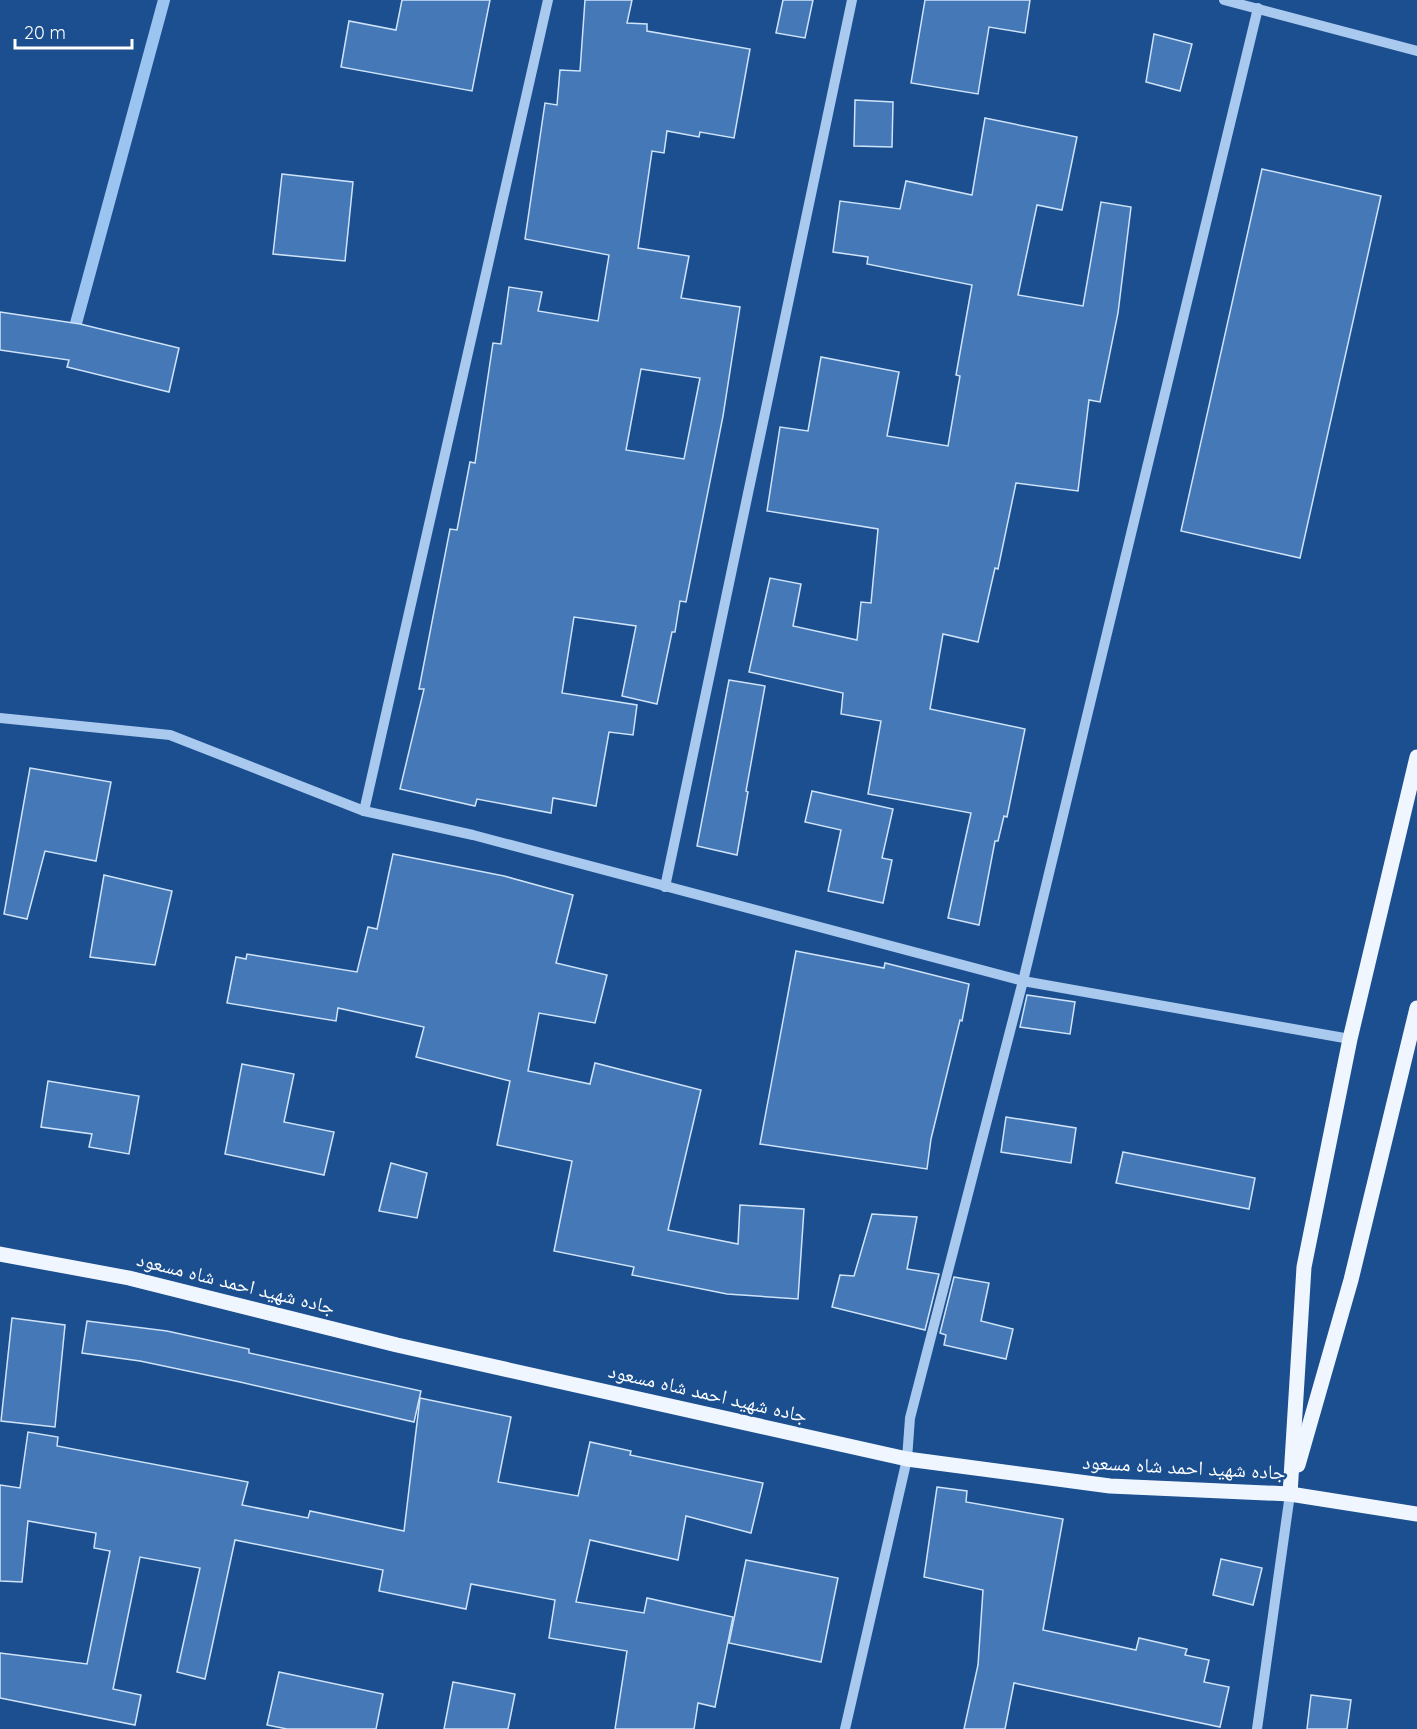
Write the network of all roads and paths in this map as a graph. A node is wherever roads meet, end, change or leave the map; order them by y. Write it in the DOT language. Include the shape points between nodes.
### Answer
graph roads {
  1 [pos="548,0"];
  2 [pos="852,0"];
  3 [pos="1224,0"];
  4 [pos="1258,8"];
  5 [pos="1417,51"];
  6 [pos="0,718"];
  7 [pos="1417,757"];
  8 [pos="364,811"];
  9 [pos="666,887"];
  10 [pos="1023,981"];
  11 [pos="1417,1008"];
  12 [pos="1350,1039"];
  13 [pos="0,1254"];
  14 [pos="907,1459"];
  15 [pos="1290,1494"];
  16 [pos="1417,1514"];
  17 [pos="845,1729"];
  18 [pos="1257,1729"];
  1 -- 8 [label="street"];
  2 -- 9 [label="street"];
  3 -- 4 [label="street"];
  4 -- 5 [label="street"];
  4 -- 10 [label="street"];
  6 -- 8 [label="street" via="170,735"];
  7 -- 12 [label="main road"];
  8 -- 9 [label="street"];
  9 -- 10 [label="street"];
  10 -- 12 [label="street"];
  10 -- 14 [label="street" via="910,1418"];
  11 -- 15 [label="main road" via="1351,1280"];
  12 -- 15 [label="main road" via="1304,1267"];
  13 -- 14 [label="main road, جاده شهيد احمد شاه مسعود" via="129,1278 397,1345"];
  14 -- 15 [label="main road, جاده شهيد احمد شاه مسعود" via="1110,1486"];
  14 -- 17 [label="street"];
  15 -- 16 [label="main road, جاده شهيد احمد شاه مسعود"];
  15 -- 18 [label="street"];
}
